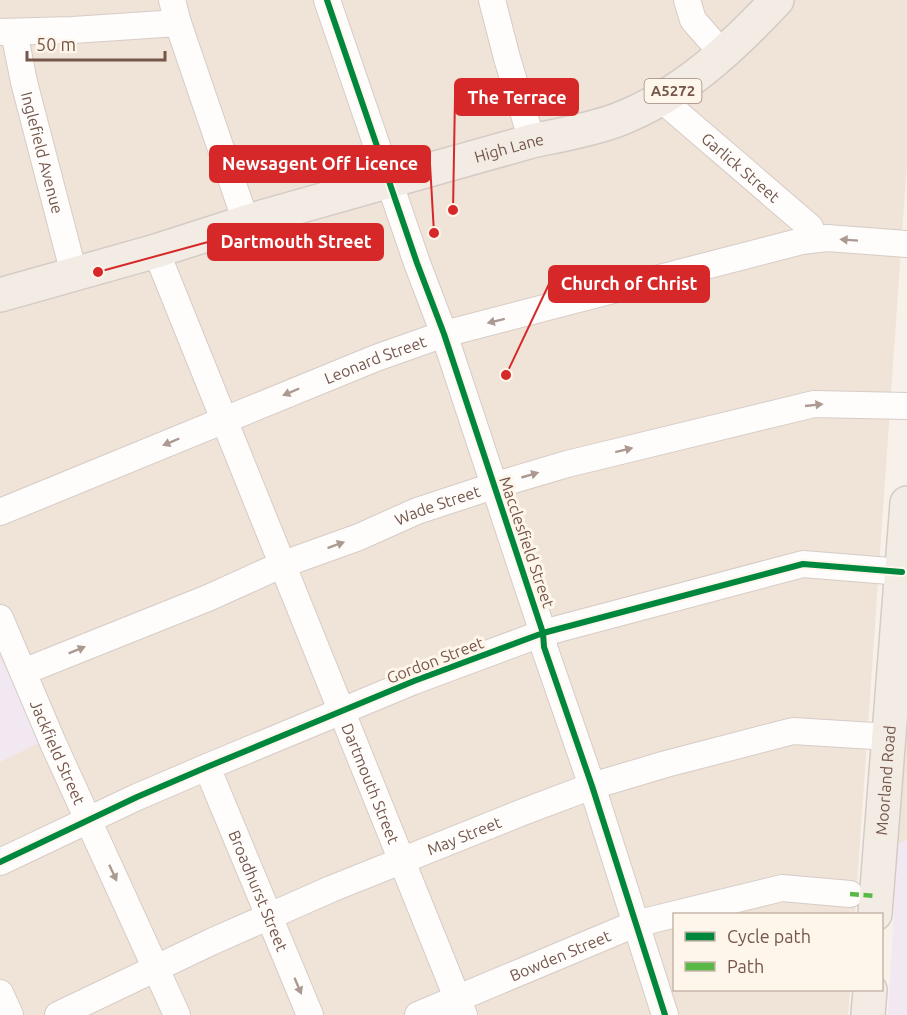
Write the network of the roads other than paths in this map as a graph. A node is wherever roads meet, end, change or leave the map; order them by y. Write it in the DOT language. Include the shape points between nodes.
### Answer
graph roads {
  1 [pos="327,0"];
  2 [pos="492,0"];
  3 [pos="687,0"];
  4 [pos="777,0"];
  5 [pos="175,12"];
  6 [pos="7,32"];
  7 [pos="723,54"];
  8 [pos="661,99"];
  9 [pos="532,141"];
  10 [pos="390,183"];
  11 [pos="246,222"];
  12 [pos="810,240"];
  13 [pos="907,244"];
  14 [pos="156,251"];
  15 [pos="74,274"];
  16 [pos="0,295"];
  17 [pos="444,334"];
  18 [pos="907,406"];
  19 [pos="225,419"];
  20 [pos="493,486"];
  21 [pos="907,503"];
  22 [pos="0,512"];
  23 [pos="281,565"];
  24 [pos="902,572"];
  25 [pos="0,618"];
  26 [pos="543,633"];
  27 [pos="23,672"];
  28 [pos="342,712"];
  29 [pos="890,737"];
  30 [pos="207,766"];
  31 [pos="592,786"];
  32 [pos="88,820"];
  33 [pos="402,861"];
  34 [pos="0,862"];
  35 [pos="850,894"];
  36 [pos="680,913"];
  37 [pos="875,913"];
  38 [pos="673,915"];
  39 [pos="268,918"];
  40 [pos="635,924"];
  41 [pos="157,969"];
  42 [pos="870,991"];
  43 [pos="0,993"];
  44 [pos="461,1007"];
  45 [pos="10,1015"];
  46 [pos="58,1015"];
  47 [pos="177,1015"];
  48 [pos="310,1015"];
  49 [pos="418,1015"];
  50 [pos="665,1015"];
  51 [pos="868,1015"];
  1 -- 10 [label="street, Macclesfield Street"];
  2 -- 9 [label="street"];
  3 -- 7 [label="street" via="693,20"];
  4 -- 7 [label="main road, High Lane / A5272"];
  5 -- 6 [label="street"];
  5 -- 11 [label="street"];
  6 -- 15 [label="street, Inglefield Avenue" via="24,82"];
  7 -- 8 [label="main road, High Lane / A5272" via="698,76"];
  8 -- 9 [label="main road, High Lane / A5272" via="617,120"];
  8 -- 12 [label="street, Garlick Street" via="810,227"];
  9 -- 10 [label="main road, High Lane / A5272"];
  10 -- 11 [label="main road, High Lane / A5272"];
  10 -- 17 [label="street, Macclesfield Street"];
  11 -- 14 [label="main road, High Lane / A5272"];
  13 -- 12 [label="street, Leonard Street, one-way"];
  12 -- 17 [label="street, Leonard Street, one-way"];
  14 -- 15 [label="main road, High Lane / A5272"];
  14 -- 19 [label="street, Dartmouth Street"];
  15 -- 16 [label="main road, High Lane / A5272"];
  17 -- 19 [label="street, Leonard Street, one-way"];
  17 -- 20 [label="street, Macclesfield Street"];
  20 -- 18 [label="street, Wade Street, one-way" via="567,464 814,404"];
  19 -- 22 [label="street, Leonard Street, one-way"];
  19 -- 23 [label="street, Dartmouth Street"];
  23 -- 20 [label="street, Wade Street, one-way" via="417,511"];
  20 -- 26 [label="street, Macclesfield Street"];
  21 -- 24 [label="main road, Moorland Road"];
  27 -- 23 [label="street, Wade Street, one-way"];
  23 -- 28 [label="street, Dartmouth Street"];
  24 -- 26 [label="street, Gordon Street" via="804,564"];
  24 -- 29 [label="main road, Moorland Road"];
  25 -- 27 [label="street, Jackfield Street"];
  26 -- 28 [label="street, Gordon Street"];
  26 -- 31 [label="street, Macclesfield Street" via="544,646"];
  27 -- 32 [label="street, Jackfield Street"];
  28 -- 30 [label="street, Gordon Street"];
  28 -- 33 [label="street, Dartmouth Street"];
  29 -- 31 [label="street, May Street" via="794,731"];
  29 -- 37 [label="main road, Moorland Road"];
  30 -- 32 [label="street, Gordon Street"];
  30 -- 39 [label="street, Broadhurst Street"];
  31 -- 33 [label="street, May Street"];
  31 -- 40 [label="street, Macclesfield Street"];
  32 -- 34 [label="street, Gordon Street"];
  32 -- 41 [label="street, Jackfield Street, one-way"];
  33 -- 39 [label="street, May Street"];
  33 -- 44 [label="street, Dartmouth Street"];
  35 -- 36 [label="street, Bowden Street" via="782,888"];
  38 -- 40 [label="street, Bowden Street"];
  39 -- 41 [label="street, May Street"];
  39 -- 48 [label="street, Broadhurst Street, one-way"];
  40 -- 44 [label="street, Bowden Street"];
  40 -- 50 [label="street, Macclesfield Street"];
  41 -- 46 [label="street, May Street"];
  41 -- 47 [label="street, Jackfield Street"];
  42 -- 51 [label="main road"];
  43 -- 45 [label="street"];
  44 -- 49 [label="street, Bowden Street"];
}
